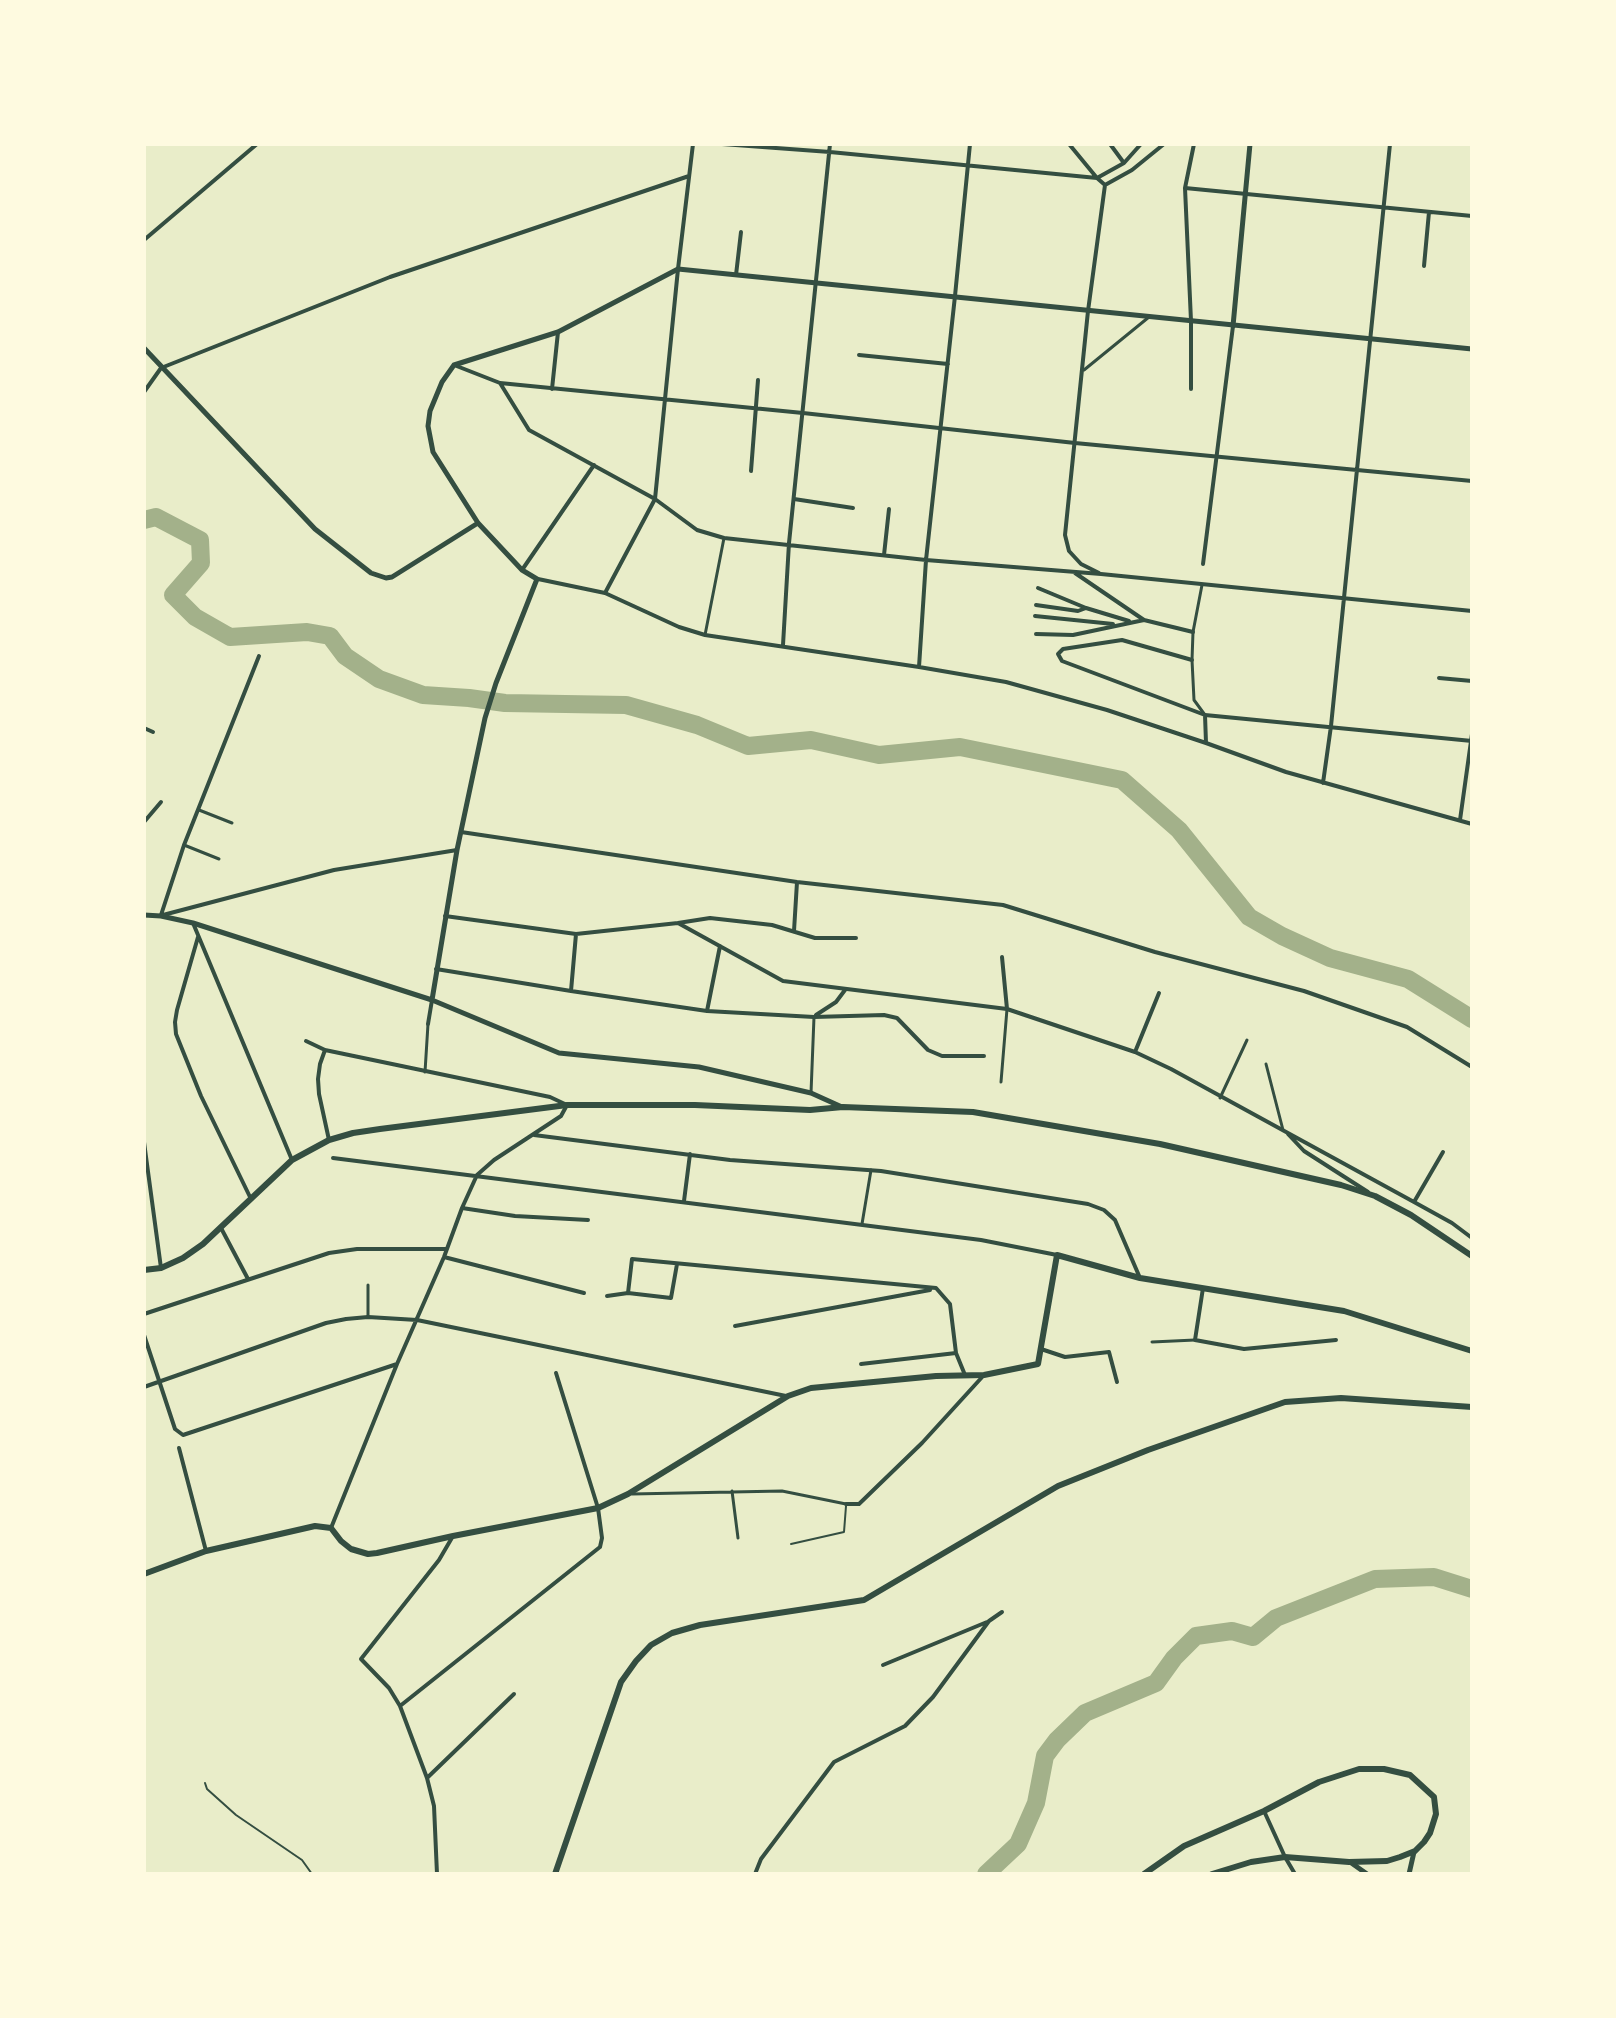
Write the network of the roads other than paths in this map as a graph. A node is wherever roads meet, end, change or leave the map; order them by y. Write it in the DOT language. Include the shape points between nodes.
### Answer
graph roads {
  1 [pos="257,144"];
  2 [pos="693,144"];
  3 [pos="722,144"];
  4 [pos="830,144"];
  5 [pos="970,144"];
  6 [pos="1069,144"];
  7 [pos="1141,144"];
  8 [pos="1164,144"];
  9 [pos="1194,144"];
  10 [pos="1250,144"];
  11 [pos="1390,144"];
  12 [pos="1112,145"];
  13 [pos="830,152"];
  14 [pos="1124,163"];
  15 [pos="968,165"];
  16 [pos="689,176"];
  17 [pos="1097,178"];
  18 [pos="1105,185"];
  19 [pos="1185,188"];
  20 [pos="1244,195"];
  21 [pos="1384,206"];
  22 [pos="1429,212"];
  23 [pos="1472,216"];
  24 [pos="741,232"];
  25 [pos="144,240"];
  26 [pos="1424,266"];
  27 [pos="678,269"];
  28 [pos="736,275"];
  29 [pos="816,284"];
  30 [pos="955,296"];
  31 [pos="1088,311"];
  32 [pos="1149,317"];
  33 [pos="1191,321"];
  34 [pos="1233,326"];
  35 [pos="558,332"];
  36 [pos="1371,340"];
  37 [pos="144,348"];
  38 [pos="1472,349"];
  39 [pos="859,355"];
  40 [pos="948,364"];
  41 [pos="454,365"];
  42 [pos="161,368"];
  43 [pos="1081,372"];
  44 [pos="758,380"];
  45 [pos="500,383"];
  46 [pos="552,389"];
  47 [pos="1191,389"];
  48 [pos="144,392"];
  49 [pos="664,400"];
  50 [pos="757,409"];
  51 [pos="803,413"];
  52 [pos="941,429"];
  53 [pos="1075,443"];
  54 [pos="1217,456"];
  55 [pos="594,465"];
  56 [pos="751,471"];
  57 [pos="1357,471"];
  58 [pos="1472,481"];
  59 [pos="655,499"];
  60 [pos="794,499"];
  61 [pos="853,508"];
  62 [pos="889,509"];
  63 [pos="478,523"];
  64 [pos="724,538"];
  65 [pos="789,543"];
  66 [pos="884,555"];
  67 [pos="926,560"];
  68 [pos="1203,564"];
  69 [pos="522,570"];
  70 [pos="1075,572"];
  71 [pos="1101,574"];
  72 [pos="537,579"];
  73 [pos="1202,585"];
  74 [pos="1038,588"];
  75 [pos="605,593"];
  76 [pos="1345,598"];
  77 [pos="1036,605"];
  78 [pos="1086,608"];
  79 [pos="1472,611"];
  80 [pos="1035,616"];
  81 [pos="1144,620"];
  82 [pos="1133,622"];
  83 [pos="1119,625"];
  84 [pos="1193,632"];
  85 [pos="1036,634"];
  86 [pos="705,635"];
  87 [pos="783,645"];
  88 [pos="259,656"];
  89 [pos="1192,660"];
  90 [pos="919,667"];
  91 [pos="1439,678"];
  92 [pos="1472,681"];
  93 [pos="1205,715"];
  94 [pos="1331,726"];
  95 [pos="144,728"];
  96 [pos="153,732"];
  97 [pos="1472,734"];
  98 [pos="1472,741"];
  99 [pos="1206,743"];
  100 [pos="1323,783"];
  101 [pos="161,802"];
  102 [pos="198,810"];
  103 [pos="1460,820"];
  104 [pos="144,822"];
  105 [pos="232,823"];
  106 [pos="1472,824"];
  107 [pos="461,832"];
  108 [pos="184,845"];
  109 [pos="457,850"];
  110 [pos="219,859"];
  111 [pos="797,882"];
  112 [pos="144,915"];
  113 [pos="161,916"];
  114 [pos="445,916"];
  115 [pos="193,923"];
  116 [pos="678,923"];
  117 [pos="794,932"];
  118 [pos="576,934"];
  119 [pos="198,937"];
  120 [pos="856,938"];
  121 [pos="720,945"];
  122 [pos="1002,957"];
  123 [pos="436,969"];
  124 [pos="846,989"];
  125 [pos="571,991"];
  126 [pos="1159,993"];
  127 [pos="432,1000"];
  128 [pos="1007,1009"];
  129 [pos="707,1011"];
  130 [pos="814,1017"];
  131 [pos="428,1024"];
  132 [pos="1247,1040"];
  133 [pos="306,1041"];
  134 [pos="325,1050"];
  135 [pos="1135,1052"];
  136 [pos="984,1056"];
  137 [pos="1266,1064"];
  138 [pos="1472,1067"];
  139 [pos="425,1072"];
  140 [pos="1001,1082"];
  141 [pos="811,1093"];
  142 [pos="1220,1098"];
  143 [pos="567,1105"];
  144 [pos="843,1107"];
  145 [pos="1283,1130"];
  146 [pos="532,1134"];
  147 [pos="329,1140"];
  148 [pos="144,1142"];
  149 [pos="1443,1152"];
  150 [pos="690,1154"];
  151 [pos="333,1158"];
  152 [pos="292,1160"];
  153 [pos="871,1170"];
  154 [pos="477,1175"];
  155 [pos="1375,1196"];
  156 [pos="251,1199"];
  157 [pos="684,1201"];
  158 [pos="1414,1202"];
  159 [pos="462,1208"];
  160 [pos="588,1220"];
  161 [pos="862,1224"];
  162 [pos="221,1228"];
  163 [pos="1472,1238"];
  164 [pos="448,1249"];
  165 [pos="1057,1255"];
  166 [pos="1472,1256"];
  167 [pos="444,1257"];
  168 [pos="677,1264"];
  169 [pos="161,1268"];
  170 [pos="144,1270"];
  171 [pos="1140,1278"];
  172 [pos="248,1279"];
  173 [pos="368,1285"];
  174 [pos="936,1288"];
  175 [pos="1203,1288"];
  176 [pos="584,1293"];
  177 [pos="628,1293"];
  178 [pos="607,1296"];
  179 [pos="144,1314"];
  180 [pos="368,1317"];
  181 [pos="417,1320"];
  182 [pos="735,1326"];
  183 [pos="144,1335"];
  184 [pos="1195,1340"];
  185 [pos="1336,1340"];
  186 [pos="1152,1342"];
  187 [pos="1041,1349"];
  188 [pos="1472,1351"];
  189 [pos="956,1353"];
  190 [pos="397,1364"];
  191 [pos="861,1364"];
  192 [pos="556,1373"];
  193 [pos="966,1375"];
  194 [pos="984,1375"];
  195 [pos="161,1382"];
  196 [pos="1117,1382"];
  197 [pos="144,1387"];
  198 [pos="788,1396"];
  199 [pos="1472,1407"];
  200 [pos="179,1448"];
  201 [pos="732,1491"];
  202 [pos="628,1494"];
  203 [pos="846,1504"];
  204 [pos="598,1508"];
  205 [pos="331,1528"];
  206 [pos="453,1536"];
  207 [pos="738,1538"];
  208 [pos="791,1544"];
  209 [pos="206,1551"];
  210 [pos="144,1574"];
  211 [pos="1002,1612"];
  212 [pos="989,1621"];
  213 [pos="883,1665"];
  214 [pos="514,1694"];
  215 [pos="400,1706"];
  216 [pos="427,1778"];
  217 [pos="205,1783"];
  218 [pos="1264,1811"];
  219 [pos="1415,1851"];
  220 [pos="1285,1857"];
  221 [pos="1349,1862"];
  222 [pos="1216,1873"];
  223 [pos="312,1874"];
  224 [pos="437,1874"];
  225 [pos="555,1874"];
  226 [pos="755,1874"];
  227 [pos="1144,1874"];
  228 [pos="1295,1874"];
  229 [pos="1367,1874"];
  230 [pos="1409,1874"];
  1 -- 25 [label="street"];
  2 -- 16 [label="street"];
  3 -- 13 [label="street"];
  4 -- 13 [label="street"];
  5 -- 15 [label="street"];
  6 -- 17 [label="street"];
  7 -- 14 [label="street"];
  8 -- 18 [label="street"];
  9 -- 19 [label="street"];
  10 -- 20 [label="street"];
  11 -- 21 [label="street"];
  12 -- 14 [label="street"];
  13 -- 15 [label="street"];
  13 -- 29 [label="street"];
  14 -- 17 [label="street"];
  15 -- 17 [label="street"];
  15 -- 30 [label="street"];
  16 -- 27 [label="street"];
  16 -- 42 [label="street" via="390,277"];
  17 -- 18 [label="street"];
  18 -- 31 [label="street"];
  19 -- 20 [label="street"];
  19 -- 33 [label="street"];
  20 -- 21 [label="street"];
  20 -- 34 [label="street"];
  21 -- 22 [label="street"];
  21 -- 36 [label="street"];
  22 -- 23 [label="street"];
  22 -- 26 [label="street"];
  24 -- 28 [label="street"];
  27 -- 28 [label="street"];
  27 -- 35 [label="street"];
  27 -- 49 [label="street"];
  28 -- 29 [label="street"];
  29 -- 30 [label="street"];
  29 -- 51 [label="street"];
  30 -- 31 [label="street"];
  30 -- 40 [label="street"];
  31 -- 32 [label="street"];
  31 -- 43 [label="street"];
  32 -- 33 [label="street"];
  32 -- 43 [label="street"];
  33 -- 34 [label="street"];
  33 -- 47 [label="street"];
  34 -- 36 [label="street"];
  34 -- 54 [label="street"];
  35 -- 41 [label="street"];
  35 -- 46 [label="street"];
  36 -- 38 [label="street"];
  36 -- 57 [label="street"];
  37 -- 42 [label="street"];
  39 -- 40 [label="street"];
  40 -- 52 [label="street"];
  41 -- 45 [label="street"];
  41 -- 63 [label="street" via="434,397 429,439"];
  42 -- 48 [label="street"];
  42 -- 63 [label="street" via="315,529 371,573 392,577"];
  43 -- 53 [label="street"];
  44 -- 50 [label="street"];
  45 -- 46 [label="street"];
  45 -- 55 [label="street" via="529,430"];
  46 -- 49 [label="street"];
  49 -- 50 [label="street"];
  49 -- 59 [label="street"];
  50 -- 51 [label="street"];
  50 -- 56 [label="street"];
  51 -- 52 [label="street"];
  51 -- 60 [label="street"];
  52 -- 53 [label="street"];
  52 -- 67 [label="street"];
  53 -- 54 [label="street"];
  53 -- 71 [label="street" via="1065,535 1069,551 1081,564"];
  54 -- 57 [label="street"];
  54 -- 68 [label="street"];
  55 -- 59 [label="street"];
  55 -- 69 [label="street"];
  57 -- 58 [label="street"];
  57 -- 76 [label="street"];
  59 -- 64 [label="street" via="697,530"];
  59 -- 75 [label="street"];
  60 -- 61 [label="street"];
  60 -- 65 [label="street"];
  62 -- 66 [label="street"];
  63 -- 69 [label="street"];
  64 -- 65 [label="street"];
  64 -- 86 [label="street"];
  65 -- 66 [label="street"];
  65 -- 87 [label="street"];
  66 -- 67 [label="street"];
  67 -- 70 [label="street"];
  67 -- 90 [label="street"];
  69 -- 72 [label="street"];
  70 -- 71 [label="street"];
  70 -- 81 [label="street"];
  71 -- 73 [label="street"];
  72 -- 75 [label="street"];
  72 -- 107 [label="street" via="485,718"];
  73 -- 76 [label="street"];
  73 -- 84 [label="street"];
  74 -- 78 [label="street"];
  75 -- 86 [label="street"];
  76 -- 79 [label="street"];
  76 -- 94 [label="street"];
  77 -- 78 [label="street"];
  78 -- 82 [label="street"];
  80 -- 83 [label="street"];
  81 -- 82 [label="street"];
  81 -- 84 [label="street"];
  82 -- 83 [label="street"];
  83 -- 85 [label="street" via="1073,635"];
  84 -- 89 [label="street"];
  86 -- 87 [label="street"];
  87 -- 90 [label="street"];
  88 -- 102 [label="street"];
  89 -- 93 [label="street" via="1194,700"];
  89 -- 93 [label="street" via="1122,640 1058,654 1062,661"];
  90 -- 99 [label="street" via="1006,682"];
  91 -- 92 [label="street"];
  93 -- 94 [label="street"];
  93 -- 99 [label="street"];
  94 -- 98 [label="street"];
  94 -- 100 [label="street"];
  95 -- 96 [label="street"];
  97 -- 98 [label="street"];
  98 -- 103 [label="street"];
  99 -- 100 [label="street"];
  100 -- 103 [label="street"];
  101 -- 104 [label="street"];
  102 -- 105 [label="street"];
  102 -- 108 [label="street"];
  103 -- 106 [label="street"];
  107 -- 109 [label="street"];
  107 -- 111 [label="street"];
  108 -- 110 [label="street"];
  108 -- 113 [label="street"];
  109 -- 113 [label="street" via="334,870"];
  109 -- 114 [label="street"];
  111 -- 117 [label="street"];
  111 -- 138 [label="street" via="1003,905 1392,1021"];
  112 -- 113 [label="street"];
  113 -- 115 [label="street"];
  114 -- 118 [label="street"];
  114 -- 123 [label="street"];
  115 -- 119 [label="street"];
  115 -- 127 [label="street"];
  116 -- 117 [label="street" via="710,918"];
  116 -- 118 [label="street"];
  116 -- 121 [label="street"];
  117 -- 120 [label="street"];
  118 -- 125 [label="street"];
  119 -- 152 [label="street"];
  119 -- 156 [label="street" via="177,1010 176,1034"];
  121 -- 124 [label="street" via="783,981"];
  121 -- 129 [label="street"];
  122 -- 128 [label="street"];
  123 -- 125 [label="street"];
  123 -- 127 [label="street"];
  124 -- 128 [label="street"];
  124 -- 130 [label="street"];
  125 -- 129 [label="street"];
  126 -- 135 [label="street"];
  127 -- 131 [label="street"];
  127 -- 141 [label="street" via="559,1053 699,1067"];
  128 -- 135 [label="street"];
  128 -- 140 [label="street"];
  129 -- 130 [label="street"];
  130 -- 136 [label="street" via="884,1015 897,1018 928,1050 942,1056"];
  130 -- 141 [label="street"];
  131 -- 139 [label="street"];
  132 -- 142 [label="street"];
  133 -- 134 [label="street"];
  134 -- 139 [label="street"];
  134 -- 147 [label="street" via="318,1079"];
  135 -- 142 [label="street"];
  137 -- 145 [label="street"];
  139 -- 143 [label="street"];
  141 -- 144 [label="street"];
  142 -- 145 [label="street"];
  143 -- 144 [label="main road"];
  143 -- 146 [label="street" via="561,1116"];
  143 -- 147 [label="main road"];
  144 -- 155 [label="main road" via="973,1112 1160,1144"];
  145 -- 155 [label="street" via="1304,1151"];
  145 -- 158 [label="street"];
  146 -- 150 [label="street"];
  146 -- 154 [label="street"];
  147 -- 152 [label="main road"];
  148 -- 169 [label="street"];
  149 -- 158 [label="street"];
  150 -- 153 [label="street"];
  150 -- 157 [label="street"];
  151 -- 154 [label="street"];
  152 -- 156 [label="main road"];
  153 -- 161 [label="street"];
  153 -- 171 [label="street" via="1104,1210 1115,1220"];
  154 -- 157 [label="street"];
  154 -- 159 [label="street"];
  155 -- 166 [label="main road"];
  156 -- 162 [label="main road"];
  157 -- 161 [label="street"];
  158 -- 163 [label="street"];
  159 -- 160 [label="street"];
  159 -- 164 [label="street"];
  161 -- 165 [label="street"];
  162 -- 169 [label="main road"];
  162 -- 172 [label="street"];
  164 -- 167 [label="street"];
  164 -- 172 [label="street" via="343,1250"];
  165 -- 171 [label="main road"];
  165 -- 187 [label="main road"];
  167 -- 176 [label="street"];
  167 -- 181 [label="street"];
  168 -- 174 [label="street"];
  168 -- 177 [label="street" via="671,1298"];
  168 -- 177 [label="street" via="632,1259"];
  169 -- 170 [label="main road"];
  171 -- 175 [label="main road"];
  172 -- 179 [label="street"];
  173 -- 180 [label="street"];
  174 -- 182 [label="street"];
  174 -- 189 [label="street" via="950,1304"];
  175 -- 184 [label="street"];
  175 -- 188 [label="main road" via="1344,1311"];
  177 -- 178 [label="street"];
  180 -- 181 [label="street"];
  180 -- 195 [label="street" via="326,1323"];
  181 -- 190 [label="street"];
  181 -- 198 [label="street"];
  183 -- 195 [label="street"];
  184 -- 185 [label="street" via="1244,1349"];
  184 -- 186 [label="street"];
  187 -- 194 [label="main road" via="1038,1364"];
  187 -- 196 [label="street" via="1065,1357 1109,1352"];
  189 -- 191 [label="street"];
  189 -- 193 [label="street"];
  190 -- 195 [label="street" via="183,1435 175,1429"];
  190 -- 205 [label="street"];
  192 -- 204 [label="street"];
  193 -- 194 [label="main road"];
  193 -- 198 [label="main road" via="811,1388"];
  194 -- 203 [label="street" via="859,1504"];
  195 -- 197 [label="street"];
  198 -- 202 [label="main road"];
  199 -- 225 [label="main road" via="1341,1398 1285,1402 1058,1486 864,1600 672,1633 651,1645 621,1682"];
  200 -- 209 [label="street"];
  201 -- 202 [label="street"];
  201 -- 203 [label="street" via="782,1491"];
  201 -- 207 [label="street"];
  202 -- 204 [label="main road"];
  203 -- 208 [label="lane" via="844,1532"];
  204 -- 206 [label="main road"];
  204 -- 215 [label="street" via="602,1538 595,1553"];
  205 -- 206 [label="main road" via="351,1549 368,1554"];
  205 -- 209 [label="main road" via="315,1526"];
  206 -- 215 [label="street" via="361,1659"];
  209 -- 210 [label="main road"];
  211 -- 212 [label="street"];
  212 -- 213 [label="street"];
  212 -- 226 [label="street" via="905,1726 834,1762"];
  214 -- 216 [label="street"];
  215 -- 216 [label="street"];
  216 -- 224 [label="street" via="434,1806"];
  217 -- 223 [label="lane" via="236,1815 302,1860"];
  218 -- 219 [label="main road" via="1319,1782 1359,1769 1398,1771 1427,1789 1437,1806 1435,1823"];
  218 -- 220 [label="street"];
  218 -- 227 [label="main road" via="1184,1846"];
  219 -- 221 [label="main road" via="1387,1861"];
  219 -- 230 [label="street"];
  220 -- 221 [label="main road"];
  220 -- 222 [label="main road"];
  220 -- 228 [label="street"];
  221 -- 229 [label="street"];
}
